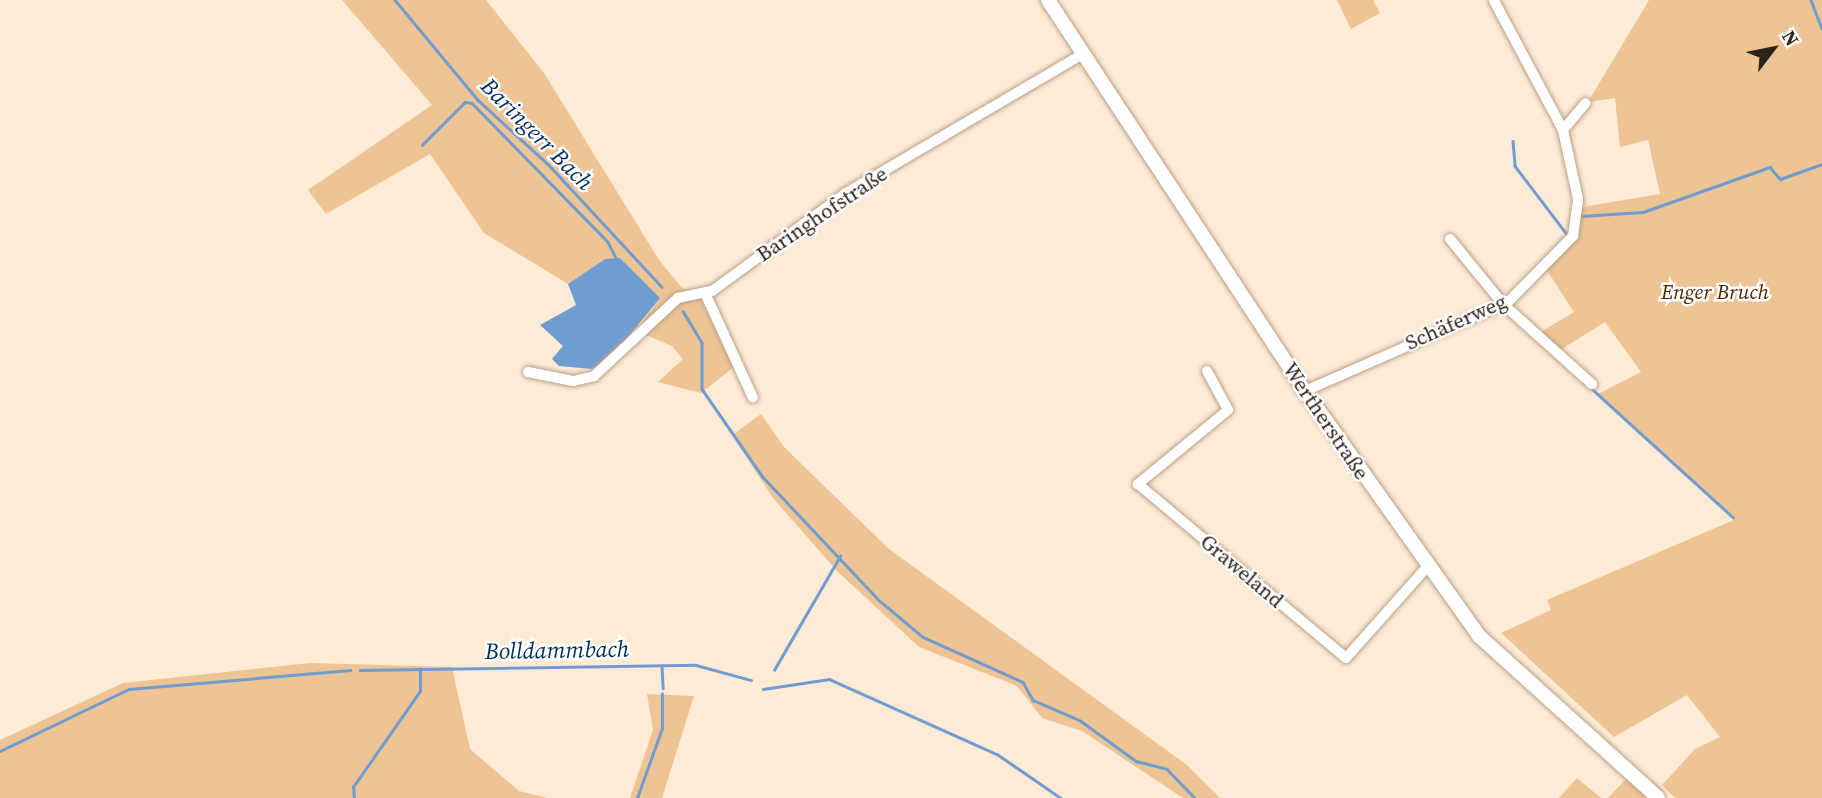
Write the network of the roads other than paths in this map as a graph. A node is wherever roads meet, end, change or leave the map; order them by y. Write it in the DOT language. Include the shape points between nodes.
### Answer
graph roads {
  1 [pos="1048,0"];
  2 [pos="1494,2"];
  3 [pos="1083,54"];
  4 [pos="1586,103"];
  5 [pos="1563,130"];
  6 [pos="1450,239"];
  7 [pos="705,293"];
  8 [pos="1503,304"];
  9 [pos="1207,371"];
  10 [pos="528,372"];
  11 [pos="1592,384"];
  12 [pos="1305,391"];
  13 [pos="753,398"];
  14 [pos="1427,567"];
  15 [pos="1658,798"];
  1 -- 3 [label="main road, Wertherstraße"];
  2 -- 5 [label="street"];
  3 -- 7 [label="street, Baringhofstraße" via="846,193"];
  3 -- 12 [label="main road, Wertherstraße"];
  4 -- 5 [label="street"];
  5 -- 8 [label="street, Schäferweg" via="1578,199 1577,225 1549,262"];
  6 -- 8 [label="street"];
  7 -- 10 [label="street, Baringhofstraße" via="678,298 611,366 573,382"];
  7 -- 13 [label="street"];
  8 -- 11 [label="street"];
  8 -- 12 [label="street, Schäferweg"];
  9 -- 14 [label="street, Graweland" via="1227,410 1138,484 1346,658"];
  12 -- 14 [label="main road, Wertherstraße"];
  14 -- 15 [label="main road, Wertherstraße" via="1479,636"];
}
